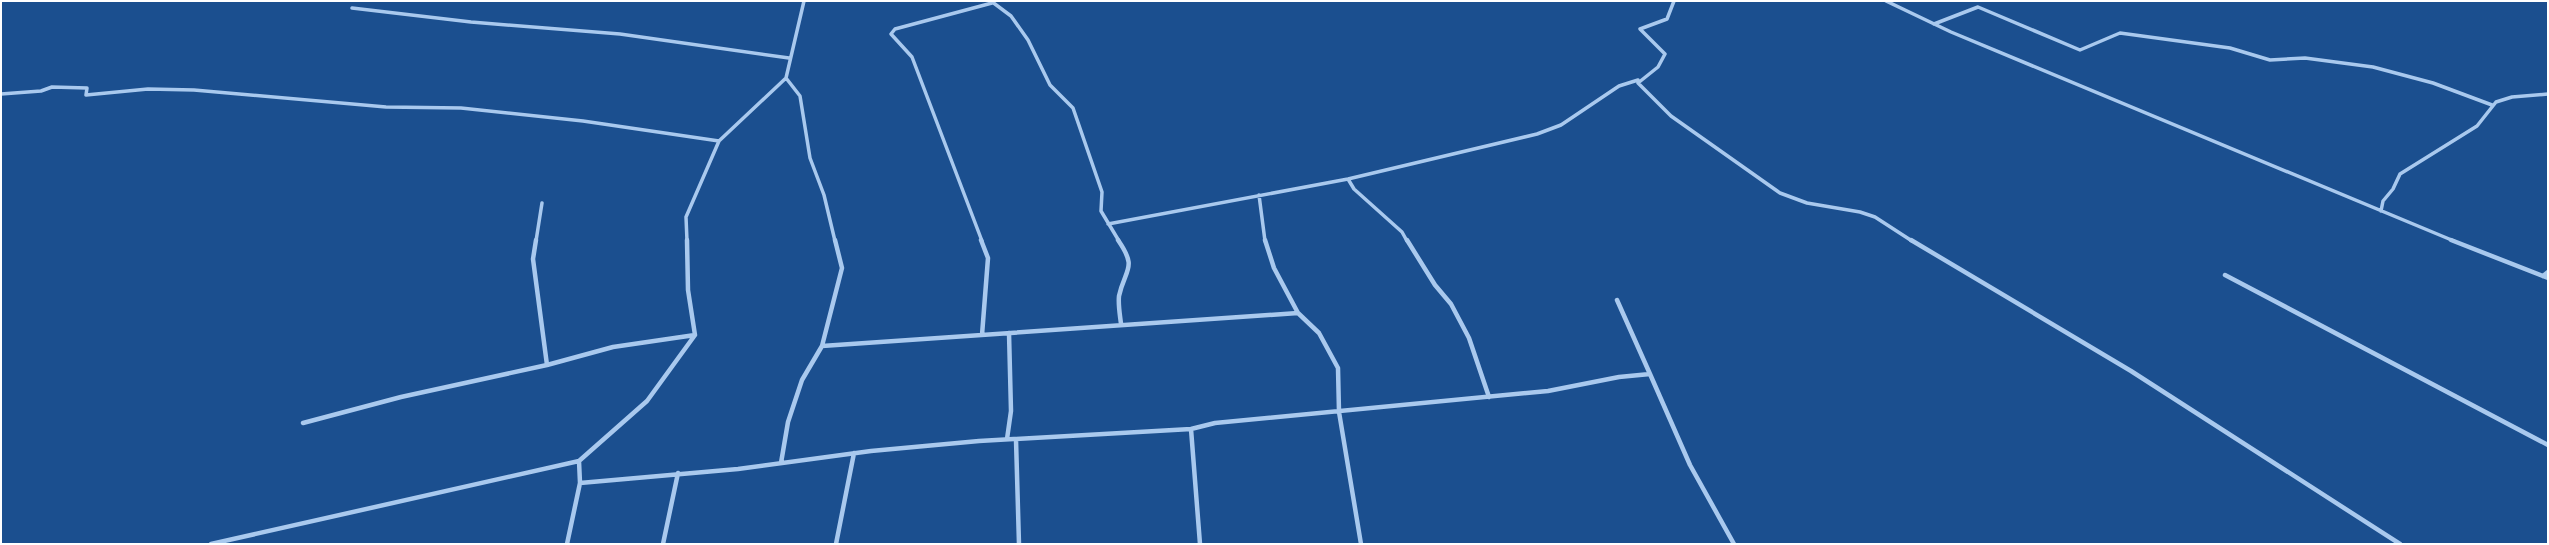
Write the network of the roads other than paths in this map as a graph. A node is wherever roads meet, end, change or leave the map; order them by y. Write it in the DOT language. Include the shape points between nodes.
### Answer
graph roads {
  1 [pos="804,1"];
  2 [pos="1674,1"];
  3 [pos="1886,1"];
  4 [pos="991,2"];
  5 [pos="352,8"];
  6 [pos="1934,24"];
  7 [pos="789,58"];
  8 [pos="786,78"];
  9 [pos="1638,80"];
  10 [pos="1,94"];
  11 [pos="2548,94"];
  12 [pos="2492,105"];
  13 [pos="719,141"];
  14 [pos="1348,179"];
  15 [pos="1259,195"];
  16 [pos="542,203"];
  17 [pos="2381,210"];
  18 [pos="1108,224"];
  19 [pos="2548,272"];
  20 [pos="2225,275"];
  21 [pos="2543,276"];
  22 [pos="2548,278"];
  23 [pos="1617,300"];
  24 [pos="1298,313"];
  25 [pos="1121,324"];
  26 [pos="1009,333"];
  27 [pos="695,335"];
  28 [pos="982,335"];
  29 [pos="822,346"];
  30 [pos="547,365"];
  31 [pos="1650,374"];
  32 [pos="1489,396"];
  33 [pos="1339,412"];
  34 [pos="303,423"];
  35 [pos="1191,428"];
  36 [pos="1007,440"];
  37 [pos="1016,440"];
  38 [pos="2548,444"];
  39 [pos="854,453"];
  40 [pos="579,461"];
  41 [pos="781,463"];
  42 [pos="678,473"];
  43 [pos="580,483"];
  44 [pos="211,544"];
  45 [pos="567,544"];
  46 [pos="663,544"];
  47 [pos="836,544"];
  48 [pos="1019,544"];
  49 [pos="1200,544"];
  50 [pos="1361,544"];
  51 [pos="1734,544"];
  52 [pos="2400,544"];
  1 -- 7 [label="street"];
  2 -- 9 [label="street" via="1667,18 1640,29 1664,54 1658,67"];
  3 -- 6 [label="street"];
  4 -- 18 [label="street" via="1011,16 1028,40 1050,85 1073,108 1102,192 1099,199 1102,214"];
  4 -- 28 [label="street" via="895,29 891,34 912,57 988,258"];
  5 -- 7 [label="street" via="471,22 620,34"];
  6 -- 12 [label="street" via="1978,7 2080,50 2120,33 2230,48 2270,60 2305,58 2373,68 2433,83"];
  6 -- 17 [label="street" via="2235,152"];
  7 -- 8 [label="street"];
  8 -- 13 [label="street"];
  8 -- 29 [label="street" via="800,96 810,158 824,195 842,268"];
  9 -- 14 [label="street" via="1619,86 1561,125 1537,134"];
  9 -- 52 [label="street" via="1639,86 1671,116 1780,193 1807,203 1875,217 2131,371"];
  10 -- 13 [label="street" via="41,91 52,87 87,88 86,95 148,89 213,91 386,107 461,108 504,112"];
  11 -- 12 [label="street" via="2502,99"];
  12 -- 17 [label="street" via="2477,126 2400,174 2393,189 2383,201"];
  13 -- 27 [label="street" via="686,217 688,290"];
  14 -- 15 [label="street"];
  14 -- 32 [label="street" via="1354,189 1402,232 1435,285 1451,304 1469,338"];
  15 -- 18 [label="street"];
  15 -- 24 [label="street" via="1266,249"];
  16 -- 30 [label="street" via="533,259"];
  17 -- 21 [label="street"];
  18 -- 25 [label="street" via="1129,261 1129,270 1120,294"];
  19 -- 21 [label="street"];
  20 -- 38 [label="street"];
  21 -- 22 [label="street"];
  23 -- 31 [label="street"];
  24 -- 25 [label="street"];
  24 -- 33 [label="street" via="1319,333 1338,368"];
  25 -- 26 [label="street"];
  26 -- 28 [label="street"];
  26 -- 36 [label="street" via="1011,411"];
  27 -- 30 [label="street" via="613,347"];
  27 -- 40 [label="street" via="647,401"];
  28 -- 29 [label="street"];
  29 -- 41 [label="street" via="802,380 788,422"];
  30 -- 34 [label="street" via="401,397"];
  31 -- 32 [label="street" via="1619,377 1548,391"];
  31 -- 51 [label="street" via="1690,465"];
  32 -- 33 [label="street"];
  33 -- 35 [label="street" via="1215,423"];
  33 -- 50 [label="street"];
  35 -- 37 [label="street" via="1131,430"];
  35 -- 49 [label="street"];
  36 -- 37 [label="street"];
  36 -- 39 [label="street"];
  37 -- 48 [label="street"];
  39 -- 41 [label="street"];
  39 -- 47 [label="street"];
  40 -- 43 [label="street"];
  40 -- 44 [label="street"];
  41 -- 42 [label="street"];
  42 -- 43 [label="street"];
  42 -- 46 [label="street"];
  43 -- 45 [label="street"];
}
